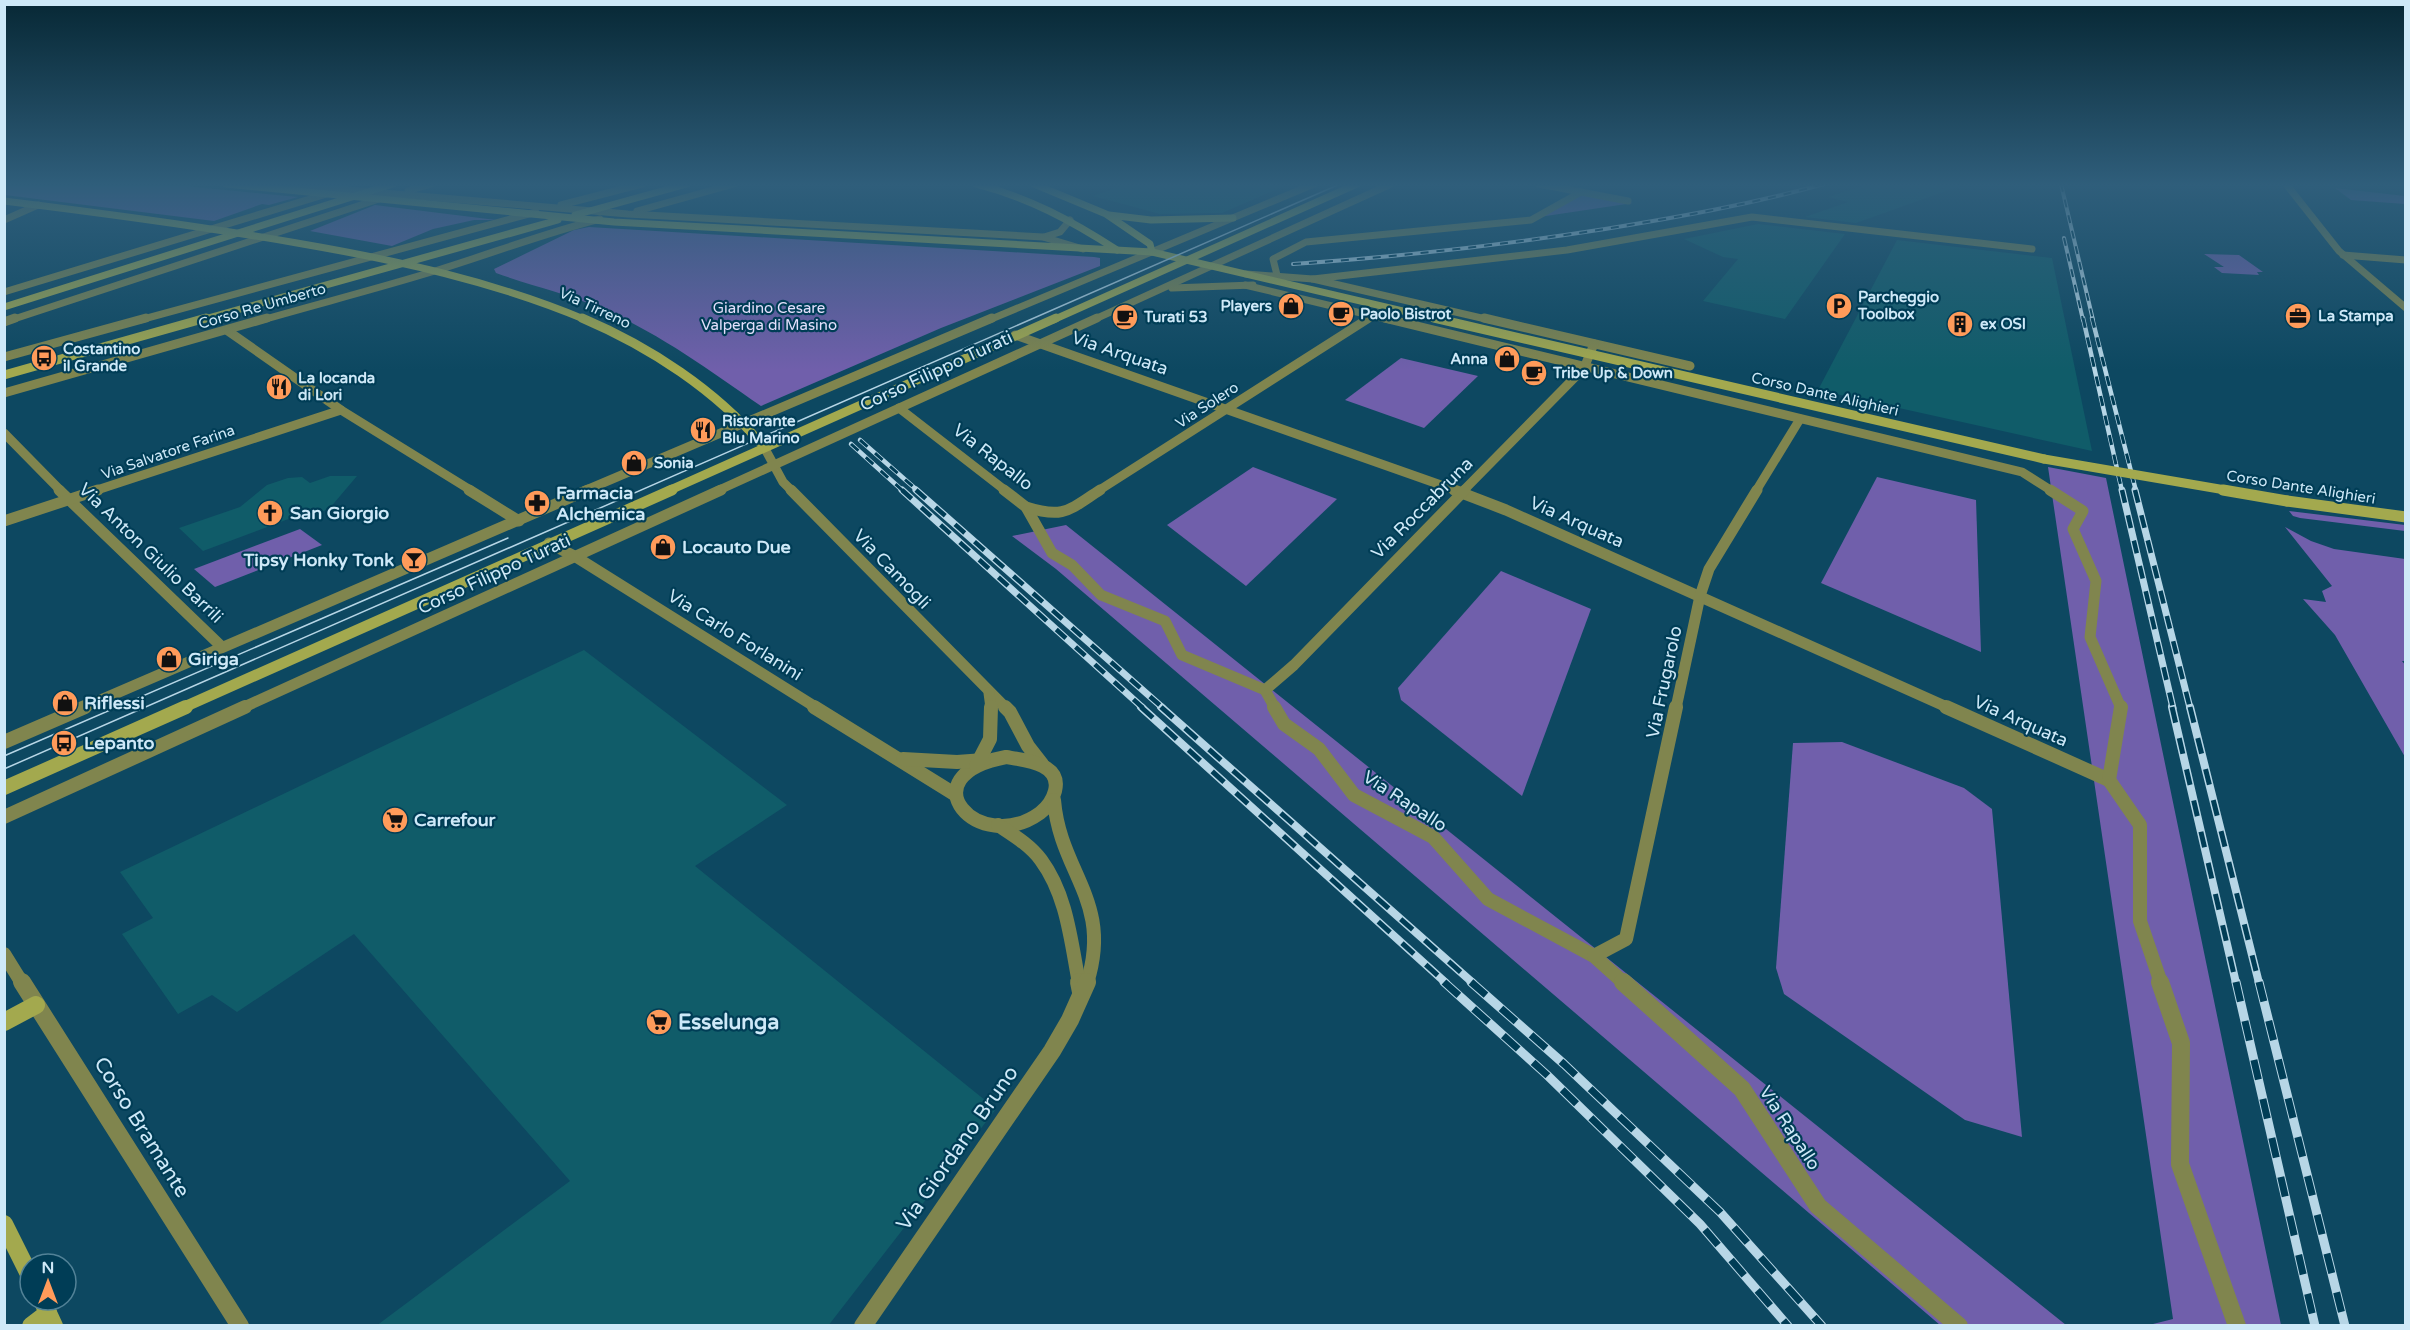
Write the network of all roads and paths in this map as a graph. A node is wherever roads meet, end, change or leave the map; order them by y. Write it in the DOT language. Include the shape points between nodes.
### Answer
graph roads {
  1 [pos="155,246"];
  2 [pos="197,246"];
  3 [pos="240,246"];
  4 [pos="317,246"];
  5 [pos="413,246"];
  6 [pos="464,246"];
  7 [pos="512,246"];
  8 [pos="1033,246"];
  9 [pos="1073,246"];
  10 [pos="1113,246"];
  11 [pos="1151,246"];
  12 [pos="1166,246"];
  13 [pos="1217,246"];
  14 [pos="1254,246"];
  15 [pos="1297,246"];
  16 [pos="1589,246"];
  17 [pos="2006,246"];
  18 [pos="2336,246"];
  19 [pos="1083,249"];
  20 [pos="2032,249"];
  21 [pos="1119,250"];
  22 [pos="344,251"];
  23 [pos="1152,252"];
  24 [pos="2343,255"];
  25 [pos="376,256"];
  26 [pos="1185,260"];
  27 [pos="2406,260"];
  28 [pos="407,262"];
  29 [pos="1210,266"];
  30 [pos="329,269"];
  31 [pos="438,270"];
  32 [pos="1243,274"];
  33 [pos="1276,275"];
  34 [pos="1313,279"];
  35 [pos="1371,282"];
  36 [pos="1245,285"];
  37 [pos="1265,286"];
  38 [pos="1299,287"];
  39 [pos="1164,288"];
  40 [pos="4,292"];
  41 [pos="1278,293"];
  42 [pos="1397,298"];
  43 [pos="4,307"];
  44 [pos="1385,308"];
  45 [pos="2406,308"];
  46 [pos="1373,316"];
  47 [pos="4,322"];
  48 [pos="228,330"];
  49 [pos="1015,335"];
  50 [pos="1039,343"];
  51 [pos="1593,344"];
  52 [pos="1590,355"];
  53 [pos="4,357"];
  54 [pos="1690,366"];
  55 [pos="1584,368"];
  56 [pos="4,375"];
  57 [pos="4,393"];
  58 [pos="899,408"];
  59 [pos="341,410"];
  60 [pos="1228,410"];
  61 [pos="1800,419"];
  62 [pos="744,423"];
  63 [pos="4,433"];
  64 [pos="764,447"];
  65 [pos="774,466"];
  66 [pos="1462,492"];
  67 [pos="70,501"];
  68 [pos="1026,507"];
  69 [pos="2406,517"];
  70 [pos="4,521"];
  71 [pos="519,521"];
  72 [pos="549,543"];
  73 [pos="576,557"];
  74 [pos="1700,596"];
  75 [pos="222,647"];
  76 [pos="1265,690"];
  77 [pos="989,693"];
  78 [pos="4,742"];
  79 [pos="901,759"];
  80 [pos="983,762"];
  81 [pos="1042,764"];
  82 [pos="2109,780"];
  83 [pos="4,788"];
  84 [pos="956,795"];
  85 [pos="1054,800"];
  86 [pos="4,817"];
  87 [pos="998,825"];
  88 [pos="4,954"];
  89 [pos="1594,956"];
  90 [pos="1082,993"];
  91 [pos="36,1005"];
  92 [pos="4,1022"];
  93 [pos="4,1224"];
  94 [pos="18,1252"];
  95 [pos="48,1313"];
  96 [pos="31,1326"];
  97 [pos="240,1326"];
  98 [pos="863,1326"];
  99 [pos="1959,1326"];
  100 [pos="2237,1326"];
  1 -- 40 [label="street"];
  2 -- 43 [label="street"];
  3 -- 47 [label="street"];
  4 -- 22 [label="street, Via Tirreno"];
  5 -- 25 [label="street, Corso Re Umberto"];
  6 -- 28 [label="street, Corso Re Umberto"];
  7 -- 31 [label="street, Corso Re Umberto"];
  8 -- 19 [label="street, Corso Dante Alighieri"];
  9 -- 19 [label="street"];
  10 -- 21 [label="street"];
  11 -- 23 [label="street"];
  12 -- 23 [label="street, Corso Filippo Turati"];
  13 -- 26 [label="street, Corso Filippo Turati"];
  14 -- 29 [label="street, Corso Filippo Turati"];
  15 -- 33 [label="street" via="1273,259"];
  16 -- 35 [label="street"];
  17 -- 20 [label="street"];
  18 -- 24 [label="street"];
  19 -- 21 [label="street, Corso Dante Alighieri"];
  21 -- 23 [label="street, Corso Dante Alighieri"];
  22 -- 25 [label="street, Via Tirreno"];
  22 -- 30 [label="street, Corso Re Umberto"];
  23 -- 26 [label="street, Corso Dante Alighieri"];
  23 -- 62 [label="street, Corso Filippo Turati"];
  24 -- 27 [label="street"];
  24 -- 45 [label="street"];
  25 -- 28 [label="street, Via Tirreno"];
  25 -- 30 [label="street, Corso Re Umberto"];
  26 -- 29 [label="street, Corso Dante Alighieri"];
  26 -- 49 [label="street, Corso Filippo Turati"];
  28 -- 31 [label="street, Via Tirreno"];
  28 -- 56 [label="street, Corso Re Umberto"];
  29 -- 32 [label="street, Corso Dante Alighieri"];
  29 -- 39 [label="street, Corso Filippo Turati"];
  30 -- 53 [label="street, Corso Re Umberto"];
  31 -- 48 [label="street, Corso Re Umberto"];
  31 -- 62 [label="street, Via Tirreno" via="546,302 598,324 652,353"];
  32 -- 33 [label="street, Corso Dante Alighieri"];
  32 -- 37 [label="street"];
  32 -- 38 [label="street, Corso Dante Alighieri"];
  33 -- 34 [label="street, Corso Dante Alighieri"];
  34 -- 35 [label="street, Corso Dante Alighieri"];
  34 -- 35 [label="street"];
  35 -- 42 [label="street, Corso Dante Alighieri"];
  36 -- 37 [label="street"];
  36 -- 39 [label="street"];
  36 -- 41 [label="street, Corso Dante Alighieri"];
  37 -- 38 [label="street"];
  37 -- 41 [label="street"];
  38 -- 44 [label="street, Corso Dante Alighieri"];
  39 -- 50 [label="street, Corso Filippo Turati"];
  41 -- 46 [label="street, Corso Dante Alighieri"];
  42 -- 44 [label="street, Via Solero"];
  42 -- 51 [label="street, Corso Dante Alighieri"];
  44 -- 46 [label="street, Via Solero"];
  44 -- 52 [label="street, Corso Dante Alighieri"];
  46 -- 55 [label="street, Corso Dante Alighieri"];
  46 -- 60 [label="street, Via Solero"];
  48 -- 57 [label="street, Corso Re Umberto"];
  48 -- 59 [label="street"];
  49 -- 50 [label="street, Via Arquata"];
  49 -- 64 [label="street, Corso Filippo Turati"];
  50 -- 58 [label="street, Corso Filippo Turati"];
  50 -- 60 [label="street, Via Arquata"];
  51 -- 52 [label="street, Via Roccabruna"];
  51 -- 54 [label="street, Corso Dante Alighieri"];
  52 -- 55 [label="street, Via Roccabruna"];
  52 -- 69 [label="street, Corso Dante Alighieri, bridge" via="2044,459 2287,501"];
  55 -- 61 [label="street, Corso Dante Alighieri"];
  55 -- 66 [label="street, Via Roccabruna"];
  58 -- 65 [label="street, Corso Filippo Turati"];
  58 -- 68 [label="street, Via Rapallo"];
  59 -- 67 [label="street, Via Salvatore Farina"];
  59 -- 71 [label="street"];
  60 -- 66 [label="street, Via Arquata"];
  60 -- 68 [label="street, Via Solero" via="1069,510 1048,514"];
  61 -- 74 [label="street, Via Frugarolo" via="1709,568"];
  61 -- 82 [label="street, Corso Dante Alighieri" via="2022,472 2083,511 2073,530 2096,581 2090,637 2122,710"];
  62 -- 64 [label="street, Via Tirreno"];
  62 -- 71 [label="street, Corso Filippo Turati"];
  63 -- 67 [label="street, Via Anton Giulio Barrili"];
  64 -- 65 [label="street, Via Tirreno"];
  64 -- 72 [label="street, Corso Filippo Turati"];
  65 -- 73 [label="street, Corso Filippo Turati"];
  65 -- 77 [label="street, Via Camogli" via="783,482"];
  66 -- 74 [label="street, Via Arquata"];
  66 -- 76 [label="street, Via Roccabruna"];
  67 -- 70 [label="street, Via Salvatore Farina"];
  67 -- 75 [label="street, Via Anton Giulio Barrili"];
  68 -- 76 [label="street, Via Rapallo" via="1052,553 1072,565 1101,595 1165,621 1182,656"];
  71 -- 75 [label="street, Corso Filippo Turati"];
  72 -- 73 [label="street, Via Carlo Forlanini"];
  72 -- 83 [label="street, Corso Filippo Turati"];
  73 -- 79 [label="street, Via Carlo Forlanini"];
  73 -- 86 [label="street, Corso Filippo Turati"];
  74 -- 82 [label="street, Via Arquata"];
  74 -- 89 [label="street, Via Frugarolo" via="1626,939"];
  75 -- 78 [label="street, Corso Filippo Turati"];
  76 -- 89 [label="street, Via Rapallo" via="1284,724 1319,748 1354,795 1433,837 1488,899"];
  77 -- 80 [label="street" via="994,728"];
  77 -- 81 [label="street, Via Camogli" via="1010,712"];
  79 -- 80 [label="street, Via Carlo Forlanini"];
  79 -- 84 [label="street, Via Carlo Forlanini"];
  80 -- 81 [label="street" via="1023,757"];
  80 -- 84 [label="street" via="962,777"];
  81 -- 85 [label="street" via="1056,778"];
  82 -- 100 [label="street" via="2140,825 2140,921 2181,1043 2180,1164"];
  84 -- 87 [label="street" via="961,811 971,819"];
  85 -- 87 [label="street" via="1033,818"];
  85 -- 90 [label="street, Via Giordano Bruno" via="1059,838 1087,895 1091,915 1095,951"];
  87 -- 90 [label="street" via="1040,859 1050,876 1067,918"];
  88 -- 91 [label="street, Corso Bramante"];
  89 -- 99 [label="street, Via Rapallo" via="1742,1089 1818,1206"];
  90 -- 98 [label="street, Via Giordano Bruno" via="1058,1046"];
  91 -- 92 [label="street"];
  91 -- 97 [label="street, Corso Bramante"];
  93 -- 94 [label="street"];
  95 -- 96 [label="street"];
}
